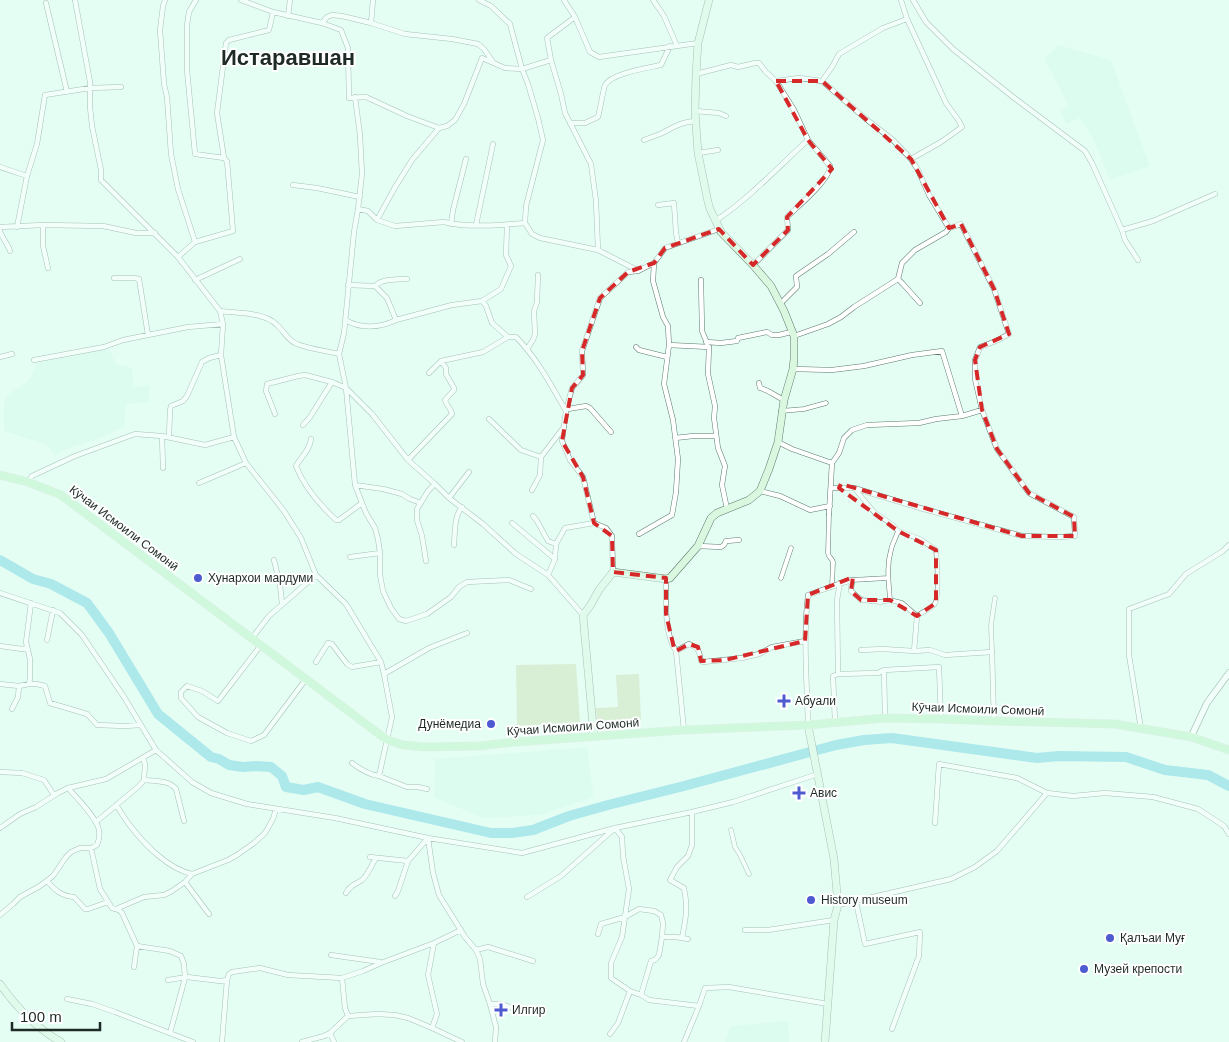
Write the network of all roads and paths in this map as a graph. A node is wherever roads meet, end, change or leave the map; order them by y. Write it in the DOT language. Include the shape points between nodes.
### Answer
graph roads {
  1 [pos="75,0"];
  2 [pos="165,0"];
  3 [pos="196,0"];
  4 [pos="242,0"];
  5 [pos="290,0"];
  6 [pos="372,0"];
  7 [pos="479,0"];
  8 [pos="564,0"];
  9 [pos="653,0"];
  10 [pos="709,0"];
  11 [pos="901,0"];
  12 [pos="913,0"];
  13 [pos="46,2"];
  14 [pos="273,12"];
  15 [pos="288,16"];
  16 [pos="575,17"];
  17 [pos="908,19"];
  18 [pos="322,23"];
  19 [pos="372,23"];
  20 [pos="698,43"];
  21 [pos="670,46"];
  22 [pos="677,46"];
  23 [pos="551,60"];
  24 [pos="494,63"];
  25 [pos="522,68"];
  26 [pos="696,74"];
  27 [pos="776,81"];
  28 [pos="822,81"];
  29 [pos="121,87"];
  30 [pos="90,88"];
  31 [pos="67,92"];
  32 [pos="355,97"];
  33 [pos="695,111"];
  34 [pos="726,116"];
  35 [pos="695,121"];
  36 [pos="570,124"];
  37 [pos="438,128"];
  38 [pos="644,140"];
  39 [pos="808,140"];
  40 [pos="493,144"];
  41 [pos="718,150"];
  42 [pos="698,154"];
  43 [pos="224,158"];
  44 [pos="466,159"];
  45 [pos="911,159"];
  46 [pos="0,167"];
  47 [pos="27,176"];
  48 [pos="293,185"];
  49 [pos="1215,194"];
  50 [pos="360,197"];
  51 [pos="658,205"];
  52 [pos="358,209"];
  53 [pos="377,220"];
  54 [pos="715,221"];
  55 [pos="524,223"];
  56 [pos="451,224"];
  57 [pos="43,225"];
  58 [pos="476,225"];
  59 [pos="507,225"];
  60 [pos="17,227"];
  61 [pos="949,228"];
  62 [pos="0,229"];
  63 [pos="719,229"];
  64 [pos="1122,230"];
  65 [pos="854,232"];
  66 [pos="155,233"];
  67 [pos="195,242"];
  68 [pos="678,242"];
  69 [pos="598,250"];
  70 [pos="10,251"];
  71 [pos="178,256"];
  72 [pos="240,259"];
  73 [pos="1138,260"];
  74 [pos="654,263"];
  75 [pos="753,265"];
  76 [pos="48,268"];
  77 [pos="638,271"];
  78 [pos="538,275"];
  79 [pos="114,278"];
  80 [pos="407,279"];
  81 [pos="898,279"];
  82 [pos="195,280"];
  83 [pos="701,280"];
  84 [pos="348,285"];
  85 [pos="375,286"];
  86 [pos="482,301"];
  87 [pos="920,303"];
  88 [pos="780,304"];
  89 [pos="220,311"];
  90 [pos="345,320"];
  91 [pos="396,320"];
  92 [pos="223,324"];
  93 [pos="793,334"];
  94 [pos="148,335"];
  95 [pos="508,337"];
  96 [pos="706,342"];
  97 [pos="714,343"];
  98 [pos="669,345"];
  99 [pos="709,347"];
  100 [pos="636,348"];
  101 [pos="527,349"];
  102 [pos="12,354"];
  103 [pos="340,354"];
  104 [pos="221,356"];
  105 [pos="0,357"];
  106 [pos="667,357"];
  107 [pos="34,360"];
  108 [pos="441,361"];
  109 [pos="793,369"];
  110 [pos="429,373"];
  111 [pos="332,382"];
  112 [pos="759,383"];
  113 [pos="346,388"];
  114 [pos="784,400"];
  115 [pos="826,403"];
  116 [pos="567,410"];
  117 [pos="982,410"];
  118 [pos="781,411"];
  119 [pos="275,414"];
  120 [pos="962,416"];
  121 [pos="490,419"];
  122 [pos="303,425"];
  123 [pos="565,426"];
  124 [pos="611,432"];
  125 [pos="162,436"];
  126 [pos="716,436"];
  127 [pos="169,437"];
  128 [pos="234,437"];
  129 [pos="675,438"];
  130 [pos="311,439"];
  131 [pos="778,442"];
  132 [pos="541,458"];
  133 [pos="408,460"];
  134 [pos="246,463"];
  135 [pos="832,463"];
  136 [pos="164,468"];
  137 [pos="469,472"];
  138 [pos="0,475"];
  139 [pos="28,482"];
  140 [pos="199,483"];
  141 [pos="435,484"];
  142 [pos="355,485"];
  143 [pos="831,488"];
  144 [pos="854,488"];
  145 [pos="532,490"];
  146 [pos="760,491"];
  147 [pos="449,498"];
  148 [pos="362,503"];
  149 [pos="422,503"];
  150 [pos="830,506"];
  151 [pos="462,507"];
  152 [pos="727,509"];
  153 [pos="829,514"];
  154 [pos="533,516"];
  155 [pos="512,523"];
  156 [pos="594,523"];
  157 [pos="898,531"];
  158 [pos="639,534"];
  159 [pos="739,540"];
  160 [pos="556,544"];
  161 [pos="454,545"];
  162 [pos="1229,545"];
  163 [pos="698,546"];
  164 [pos="791,548"];
  165 [pos="380,553"];
  166 [pos="350,557"];
  167 [pos="555,559"];
  168 [pos="274,560"];
  169 [pos="426,561"];
  170 [pos="613,572"];
  171 [pos="316,575"];
  172 [pos="548,575"];
  173 [pos="781,578"];
  174 [pos="888,578"];
  175 [pos="666,579"];
  176 [pos="852,580"];
  177 [pos="840,583"];
  178 [pos="832,587"];
  179 [pos="531,589"];
  180 [pos="0,593"];
  181 [pos="996,598"];
  182 [pos="861,600"];
  183 [pos="890,600"];
  184 [pos="30,603"];
  185 [pos="282,604"];
  186 [pos="53,610"];
  187 [pos="583,615"];
  188 [pos="917,616"];
  189 [pos="467,633"];
  190 [pos="252,638"];
  191 [pos="47,640"];
  192 [pos="806,641"];
  193 [pos="261,645"];
  194 [pos="0,646"];
  195 [pos="27,648"];
  196 [pos="862,650"];
  197 [pos="676,651"];
  198 [pos="914,651"];
  199 [pos="992,652"];
  200 [pos="316,662"];
  201 [pos="381,662"];
  202 [pos="884,670"];
  203 [pos="1229,673"];
  204 [pos="384,674"];
  205 [pos="838,674"];
  206 [pos="306,679"];
  207 [pos="0,684"];
  208 [pos="29,684"];
  209 [pos="19,686"];
  210 [pos="12,709"];
  211 [pos="886,718"];
  212 [pos="940,719"];
  213 [pos="994,721"];
  214 [pos="835,722"];
  215 [pos="141,725"];
  216 [pos="808,728"];
  217 [pos="1141,729"];
  218 [pos="684,730"];
  219 [pos="594,737"];
  220 [pos="1191,737"];
  221 [pos="388,740"];
  222 [pos="156,750"];
  223 [pos="1229,750"];
  224 [pos="143,758"];
  225 [pos="352,763"];
  226 [pos="0,772"];
  227 [pos="818,774"];
  228 [pos="380,776"];
  229 [pos="144,780"];
  230 [pos="68,788"];
  231 [pos="426,789"];
  232 [pos="1047,793"];
  233 [pos="54,795"];
  234 [pos="116,804"];
  235 [pos="276,809"];
  236 [pos="692,812"];
  237 [pos="184,821"];
  238 [pos="96,822"];
  239 [pos="935,823"];
  240 [pos="0,828"];
  241 [pos="615,828"];
  242 [pos="730,830"];
  243 [pos="1229,834"];
  244 [pos="428,838"];
  245 [pos="91,848"];
  246 [pos="408,861"];
  247 [pos="192,874"];
  248 [pos="749,874"];
  249 [pos="47,881"];
  250 [pos="185,882"];
  251 [pos="346,893"];
  252 [pos="395,896"];
  253 [pos="527,897"];
  254 [pos="108,902"];
  255 [pos="856,902"];
  256 [pos="838,905"];
  257 [pos="115,909"];
  258 [pos="209,914"];
  259 [pos="0,915"];
  260 [pos="625,917"];
  261 [pos="834,920"];
  262 [pos="461,930"];
  263 [pos="745,930"];
  264 [pos="598,934"];
  265 [pos="662,937"];
  266 [pos="682,938"];
  267 [pos="688,939"];
  268 [pos="434,943"];
  269 [pos="137,946"];
  270 [pos="476,950"];
  271 [pos="331,955"];
  272 [pos="533,961"];
  273 [pos="381,963"];
  274 [pos="134,967"];
  275 [pos="185,978"];
  276 [pos="342,978"];
  277 [pos="168,980"];
  278 [pos="227,980"];
  279 [pos="0,984"];
  280 [pos="630,991"];
  281 [pos="641,995"];
  282 [pos="67,998"];
  283 [pos="490,1004"];
  284 [pos="828,1004"];
  285 [pos="699,1006"];
  286 [pos="518,1010"];
  287 [pos="348,1016"];
  288 [pos="432,1028"];
  289 [pos="892,1028"];
  290 [pos="170,1033"];
  291 [pos="330,1033"];
  292 [pos="610,1034"];
  293 [pos="61,1042"];
  294 [pos="193,1042"];
  295 [pos="222,1042"];
  296 [pos="302,1042"];
  297 [pos="334,1042"];
  298 [pos="462,1042"];
  299 [pos="495,1042"];
  300 [pos="684,1042"];
  301 [pos="825,1042"];
  1 -- 30 [label="street"];
  2 -- 67 [label="street" via="160,30 171,154"];
  3 -- 43 [label="street" via="190,12 187,34 195,154"];
  4 -- 14 [label="street"];
  5 -- 15 [label="street"];
  6 -- 19 [label="street"];
  7 -- 25 [label="street" via="491,6 510,24"];
  8 -- 16 [label="street"];
  9 -- 22 [label="street"];
  10 -- 20 [label="main road"];
  11 -- 17 [label="street"];
  12 -- 64 [label="street" via="926,22 954,49 1085,151"];
  13 -- 31 [label="street"];
  14 -- 15 [label="street"];
  14 -- 43 [label="street" via="269,30 226,43 217,113"];
  15 -- 18 [label="street"];
  16 -- 21 [label="street" via="590,52 599,57"];
  16 -- 23 [label="street" via="547,38"];
  17 -- 28 [label="street" via="883,28 839,54"];
  17 -- 45 [label="street" via="946,103 962,128"];
  18 -- 19 [label="street" via="332,14"];
  18 -- 32 [label="street" via="341,30 348,48 349,98"];
  19 -- 24 [label="street" via="405,34 478,44"];
  20 -- 22 [label="street"];
  20 -- 26 [label="main road"];
  21 -- 22 [label="street"];
  21 -- 36 [label="street" via="660,65 612,78 605,86 598,117"];
  23 -- 25 [label="street"];
  23 -- 36 [label="street"];
  24 -- 25 [label="street" via="505,68"];
  24 -- 37 [label="street" via="482,58 455,120"];
  25 -- 55 [label="street" via="543,140"];
  26 -- 27 [label="street" via="731,65 759,63"];
  26 -- 33 [label="main road"];
  27 -- 28 [label="street" via="799,78"];
  27 -- 39 [label="street"];
  28 -- 45 [label="street"];
  29 -- 30 [label="street"];
  30 -- 31 [label="street"];
  30 -- 66 [label="street" via="92,126 102,180"];
  31 -- 47 [label="street" via="45,96 37,144"];
  32 -- 37 [label="street" via="366,97"];
  32 -- 50 [label="street" via="362,174"];
  33 -- 34 [label="street"];
  33 -- 35 [label="main road"];
  35 -- 38 [label="street" via="675,125"];
  35 -- 42 [label="main road"];
  36 -- 69 [label="street" via="592,164"];
  37 -- 53 [label="street" via="412,160"];
  39 -- 54 [label="street"];
  39 -- 75 [label="street" via="830,166 830,171 787,217 788,230"];
  40 -- 58 [label="street"];
  41 -- 42 [label="street"];
  42 -- 54 [label="main road"];
  43 -- 67 [label="street" via="227,161 233,232"];
  44 -- 56 [label="street"];
  45 -- 61 [label="street"];
  46 -- 47 [label="street"];
  47 -- 60 [label="street"];
  48 -- 50 [label="street"];
  49 -- 64 [label="street" via="1153,221"];
  50 -- 52 [label="street"];
  51 -- 68 [label="street" via="674,203"];
  52 -- 53 [label="street" via="368,211"];
  52 -- 84 [label="street"];
  53 -- 56 [label="street" via="395,226"];
  54 -- 63 [label="main road"];
  55 -- 59 [label="street"];
  55 -- 69 [label="street" via="532,234 540,238"];
  56 -- 58 [label="street"];
  57 -- 60 [label="street"];
  57 -- 66 [label="street" via="103,226 136,233"];
  57 -- 76 [label="street"];
  58 -- 59 [label="street"];
  59 -- 86 [label="street" via="506,255 511,266 501,289"];
  60 -- 62 [label="street"];
  61 -- 81 [label="street" via="915,250 902,263"];
  61 -- 117 [label="street" via="961,224 994,289 1009,334 980,347 975,360 975,379"];
  62 -- 70 [label="street"];
  63 -- 68 [label="street"];
  63 -- 75 [label="main road"];
  64 -- 73 [label="street"];
  65 -- 88 [label="street" via="796,276 797,287"];
  66 -- 71 [label="street"];
  67 -- 71 [label="street"];
  68 -- 74 [label="street" via="665,248"];
  69 -- 77 [label="street"];
  71 -- 82 [label="street"];
  72 -- 82 [label="street"];
  74 -- 77 [label="street"];
  74 -- 98 [label="street" via="653,281 668,326"];
  75 -- 88 [label="main road" via="771,286"];
  77 -- 116 [label="street" via="628,272 600,298 582,351 584,376 572,388"];
  78 -- 101 [label="street" via="535,334"];
  79 -- 94 [label="street" via="139,279"];
  80 -- 85 [label="street" via="386,280"];
  81 -- 87 [label="street"];
  81 -- 93 [label="street" via="828,324"];
  82 -- 89 [label="street"];
  83 -- 96 [label="street" via="702,331"];
  84 -- 85 [label="street"];
  84 -- 90 [label="street"];
  85 -- 91 [label="street" via="387,298"];
  86 -- 91 [label="street" via="452,305"];
  86 -- 95 [label="street" via="492,323"];
  88 -- 93 [label="main road"];
  89 -- 92 [label="street"];
  89 -- 103 [label="street" via="261,316 276,324 295,343"];
  90 -- 91 [label="street" via="365,327 386,325"];
  90 -- 103 [label="street"];
  92 -- 94 [label="street"];
  92 -- 104 [label="street"];
  93 -- 97 [label="street" via="767,332 738,338 737,341"];
  93 -- 109 [label="main road"];
  94 -- 107 [label="street"];
  95 -- 101 [label="street" via="516,337"];
  95 -- 108 [label="street" via="483,352"];
  96 -- 97 [label="street"];
  96 -- 99 [label="street"];
  97 -- 99 [label="street"];
  98 -- 99 [label="street"];
  98 -- 106 [label="street"];
  99 -- 126 [label="street" via="708,374 716,406"];
  100 -- 106 [label="street"];
  101 -- 116 [label="street"];
  102 -- 105 [label="street"];
  103 -- 113 [label="street"];
  104 -- 127 [label="street" via="202,362 183,402 171,406"];
  104 -- 128 [label="street"];
  106 -- 129 [label="street" via="664,384"];
  108 -- 110 [label="street"];
  108 -- 133 [label="street" via="454,388 445,400 452,414"];
  109 -- 114 [label="main road"];
  109 -- 120 [label="street" via="832,370 942,351"];
  111 -- 113 [label="street"];
  111 -- 119 [label="street" via="305,375 267,384 266,391"];
  111 -- 122 [label="street"];
  112 -- 114 [label="street" via="760,388"];
  113 -- 133 [label="street" via="372,414"];
  113 -- 142 [label="street"];
  114 -- 118 [label="main road"];
  115 -- 118 [label="street"];
  116 -- 123 [label="street"];
  116 -- 124 [label="street" via="586,406"];
  117 -- 120 [label="street"];
  117 -- 144 [label="street" via="997,448 1029,493 1074,517 1075,536 1022,536"];
  118 -- 131 [label="main road"];
  120 -- 135 [label="street" via="919,423 867,425 852,430 844,438"];
  121 -- 132 [label="street" via="521,450"];
  123 -- 132 [label="street"];
  123 -- 156 [label="street" via="562,441 570,460 583,477"];
  125 -- 127 [label="street"];
  125 -- 136 [label="street"];
  125 -- 139 [label="street" via="135,434 75,456 32,476"];
  126 -- 129 [label="street"];
  126 -- 152 [label="street" via="725,466 722,484"];
  127 -- 128 [label="street" via="205,446"];
  128 -- 134 [label="street"];
  129 -- 158 [label="street" via="678,459 672,515"];
  130 -- 148 [label="street" via="296,466 312,494 336,520"];
  131 -- 135 [label="street"];
  131 -- 146 [label="main road"];
  132 -- 145 [label="street" via="540,475"];
  133 -- 141 [label="street"];
  134 -- 140 [label="street"];
  134 -- 171 [label="street" via="301,538"];
  135 -- 143 [label="street"];
  137 -- 147 [label="street"];
  138 -- 139 [label="main road, Кӯчаи Исмоили Сомонӣ"];
  139 -- 190 [label="main road, Кӯчаи Исмоили Сомонӣ" via="61,495"];
  141 -- 147 [label="street"];
  141 -- 149 [label="street"];
  142 -- 148 [label="street"];
  142 -- 149 [label="street" via="393,491"];
  143 -- 144 [label="street"];
  143 -- 150 [label="street"];
  144 -- 157 [label="street" via="876,514"];
  146 -- 150 [label="street" via="810,510"];
  146 -- 152 [label="main road" via="749,500"];
  147 -- 151 [label="street"];
  148 -- 165 [label="street" via="375,528"];
  149 -- 169 [label="street" via="417,510 417,520"];
  150 -- 153 [label="street"];
  151 -- 161 [label="street" via="455,525"];
  151 -- 172 [label="street" via="516,554"];
  152 -- 163 [label="main road" via="711,518"];
  153 -- 178 [label="street" via="828,557 832,560"];
  154 -- 160 [label="street" via="548,541"];
  155 -- 167 [label="street"];
  156 -- 160 [label="street" via="565,528"];
  156 -- 170 [label="street" via="606,528 612,536"];
  157 -- 174 [label="street" via="891,548"];
  157 -- 188 [label="street" via="920,539 936,550 936,603"];
  159 -- 163 [label="street" via="726,540 721,547"];
  160 -- 167 [label="street"];
  162 -- 217 [label="street" via="1186,574 1169,594 1129,609 1129,655"];
  163 -- 175 [label="main road"];
  164 -- 173 [label="street"];
  165 -- 166 [label="street"];
  165 -- 179 [label="street" via="383,591 399,619 406,621 426,614 467,582 509,580"];
  167 -- 172 [label="street"];
  168 -- 185 [label="street"];
  170 -- 175 [label="main road"];
  170 -- 187 [label="main road"];
  171 -- 185 [label="street"];
  171 -- 201 [label="street" via="346,604"];
  172 -- 187 [label="street"];
  174 -- 176 [label="street"];
  174 -- 183 [label="street"];
  175 -- 197 [label="street" via="666,614"];
  176 -- 177 [label="street"];
  176 -- 182 [label="street" via="851,591"];
  177 -- 178 [label="street"];
  177 -- 205 [label="street" via="837,600"];
  178 -- 192 [label="street" via="808,595"];
  180 -- 184 [label="street"];
  181 -- 199 [label="street" via="991,625"];
  182 -- 183 [label="street"];
  183 -- 188 [label="street" via="902,604"];
  184 -- 186 [label="street"];
  184 -- 195 [label="street"];
  185 -- 190 [label="street"];
  186 -- 191 [label="street"];
  186 -- 215 [label="street" via="82,635"];
  187 -- 219 [label="main road"];
  188 -- 198 [label="street"];
  189 -- 204 [label="street" via="430,648"];
  190 -- 193 [label="main road, Кӯчаи Исмоили Сомонӣ"];
  192 -- 197 [label="street" via="772,647 742,658 703,662 695,646 688,644"];
  192 -- 216 [label="street"];
  193 -- 206 [label="main road, Кӯчаи Исмоили Сомонӣ"];
  193 -- 206 [label="street" via="218,701 187,686 181,692 181,698 198,717 251,742 264,735"];
  194 -- 195 [label="street"];
  195 -- 208 [label="street"];
  196 -- 198 [label="street"];
  197 -- 218 [label="street"];
  198 -- 199 [label="street" via="930,650 945,655"];
  199 -- 213 [label="street"];
  200 -- 201 [label="street" via="328,643 352,666"];
  201 -- 204 [label="street"];
  202 -- 205 [label="street"];
  202 -- 211 [label="street"];
  202 -- 212 [label="street" via="939,667"];
  203 -- 220 [label="street" via="1207,703"];
  204 -- 221 [label="street" via="392,718"];
  205 -- 214 [label="street" via="833,676"];
  206 -- 221 [label="main road, Кӯчаи Исмоили Сомонӣ"];
  207 -- 209 [label="street"];
  208 -- 209 [label="street"];
  208 -- 215 [label="street" via="45,686 50,703 87,714 97,724"];
  209 -- 210 [label="street"];
  211 -- 212 [label="main road, Кӯчаи Исмоили Сомонӣ"];
  211 -- 214 [label="main road, Кӯчаи Исмоили Сомонӣ"];
  212 -- 213 [label="main road, Кӯчаи Исмоили Сомонӣ"];
  213 -- 217 [label="main road, Кӯчаи Исмоили Сомонӣ" via="1115,724"];
  214 -- 216 [label="main road, Кӯчаи Исмоили Сомонӣ"];
  215 -- 222 [label="street"];
  216 -- 218 [label="main road, Кӯчаи Исмоили Сомонӣ"];
  216 -- 227 [label="main road"];
  217 -- 220 [label="main road, Кӯчаи Исмоили Сомонӣ"];
  218 -- 219 [label="main road, Кӯчаи Исмоили Сомонӣ"];
  219 -- 221 [label="main road, Кӯчаи Исмоили Сомонӣ" via="424,747"];
  220 -- 223 [label="main road, Кӯчаи Исмоили Сомонӣ"];
  221 -- 228 [label="street"];
  222 -- 224 [label="street"];
  222 -- 235 [label="street" via="192,782 210,793"];
  224 -- 229 [label="street"];
  224 -- 230 [label="street" via="106,779"];
  225 -- 228 [label="street"];
  226 -- 233 [label="street" via="44,780"];
  227 -- 236 [label="street"];
  227 -- 256 [label="main road" via="834,860"];
  228 -- 231 [label="street" via="407,787"];
  229 -- 234 [label="street"];
  229 -- 237 [label="street" via="173,785"];
  230 -- 233 [label="street"];
  230 -- 238 [label="street"];
  232 -- 239 [label="street" via="1018,778 939,764"];
  232 -- 243 [label="street" via="1153,796 1198,809 1224,826"];
  232 -- 255 [label="street" via="997,851 975,867 951,879"];
  233 -- 240 [label="street"];
  234 -- 238 [label="street"];
  234 -- 247 [label="street" via="132,828 157,854"];
  235 -- 244 [label="street"];
  235 -- 247 [label="street" via="265,833 254,843 228,860"];
  236 -- 241 [label="street"];
  236 -- 266 [label="street" via="692,845 670,880 684,888 687,901"];
  238 -- 245 [label="street" via="100,838"];
  241 -- 244 [label="street" via="522,854"];
  241 -- 253 [label="street" via="561,876"];
  241 -- 260 [label="street" via="622,837 629,889"];
  242 -- 248 [label="street"];
  244 -- 246 [label="street"];
  244 -- 262 [label="street" via="439,895"];
  245 -- 249 [label="street" via="71,852"];
  245 -- 254 [label="street" via="100,889"];
  246 -- 251 [label="street" via="373,857 363,879"];
  246 -- 252 [label="street"];
  247 -- 250 [label="street"];
  249 -- 254 [label="street" via="62,895 74,897 85,909"];
  249 -- 259 [label="street" via="20,897"];
  250 -- 257 [label="street" via="164,895 144,898"];
  250 -- 258 [label="street"];
  254 -- 257 [label="street"];
  255 -- 256 [label="street"];
  255 -- 289 [label="street" via="865,944 920,932 919,956"];
  256 -- 261 [label="main road"];
  257 -- 269 [label="street" via="122,913"];
  260 -- 264 [label="street" via="601,924"];
  260 -- 265 [label="street" via="639,909 654,911 661,915"];
  260 -- 280 [label="street" via="611,978"];
  261 -- 263 [label="street" via="768,930"];
  261 -- 284 [label="main road"];
  262 -- 268 [label="street"];
  262 -- 270 [label="street"];
  265 -- 266 [label="street"];
  265 -- 281 [label="street" via="659,955 651,961"];
  266 -- 267 [label="street"];
  268 -- 273 [label="street"];
  268 -- 288 [label="street" via="428,975 437,1014"];
  269 -- 274 [label="street"];
  269 -- 275 [label="street" via="181,956"];
  270 -- 272 [label="street" via="488,947"];
  270 -- 283 [label="street"];
  271 -- 273 [label="street"];
  273 -- 276 [label="street"];
  275 -- 277 [label="street"];
  275 -- 278 [label="street"];
  275 -- 290 [label="street"];
  276 -- 278 [label="street" via="288,975 260,968 232,972"];
  276 -- 287 [label="street"];
  278 -- 295 [label="street"];
  279 -- 293 [label="main road" via="29,1018"];
  280 -- 281 [label="street"];
  280 -- 292 [label="street" via="618,1023"];
  281 -- 285 [label="street" via="649,1000"];
  282 -- 290 [label="street"];
  283 -- 286 [label="street"];
  283 -- 299 [label="street" via="496,1027"];
  284 -- 285 [label="street" via="729,987 705,988"];
  284 -- 301 [label="main road"];
  285 -- 300 [label="street"];
  287 -- 288 [label="street" via="395,1015"];
  287 -- 291 [label="street"];
  288 -- 298 [label="street"];
  290 -- 294 [label="street"];
  291 -- 296 [label="street"];
  291 -- 297 [label="street"];
}
